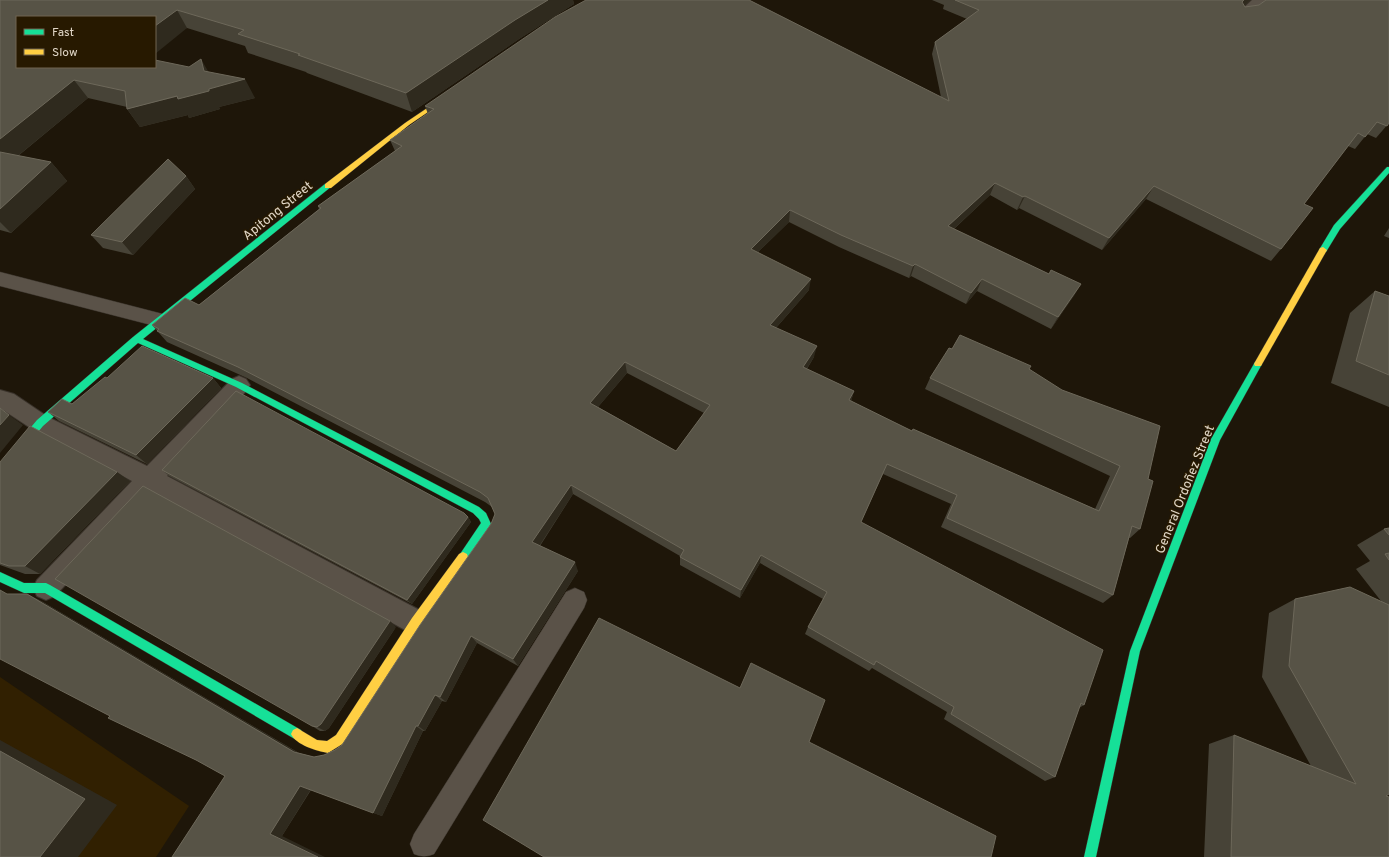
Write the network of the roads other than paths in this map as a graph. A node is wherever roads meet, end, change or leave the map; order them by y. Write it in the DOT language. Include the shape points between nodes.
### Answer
graph roads {
  1 [pos="1261,0"];
  2 [pos="1243,15"];
  3 [pos="460,88"];
  4 [pos="1387,174"];
  5 [pos="0,279"];
  6 [pos="160,320"];
  7 [pos="136,339"];
  8 [pos="239,385"];
  9 [pos="0,399"];
  10 [pos="40,423"];
  11 [pos="0,470"];
  12 [pos="150,479"];
  13 [pos="0,578"];
  14 [pos="46,588"];
  15 [pos="575,600"];
  16 [pos="416,622"];
  17 [pos="424,844"];
  18 [pos="1090,857"];
  1 -- 2 [label="street"];
  3 -- 6 [label="street, Apitong Street" via="407,124"];
  4 -- 18 [label="street, General Ordoñez Street" via="1337,227 1216,440 1135,651"];
  5 -- 6 [label="lane"];
  6 -- 7 [label="street, Apitong Street"];
  7 -- 8 [label="street"];
  7 -- 10 [label="street, Apitong Street"];
  8 -- 12 [label="street"];
  8 -- 16 [label="street" via="483,516 486,524"];
  9 -- 10 [label="street" via="6,400"];
  10 -- 11 [label="street, Apitong Street"];
  10 -- 12 [label="street"];
  12 -- 14 [label="street"];
  12 -- 16 [label="street"];
  13 -- 14 [label="street" via="24,588"];
  14 -- 16 [label="street" via="315,745 328,747 340,739"];
  15 -- 17 [label="lane"];
}
